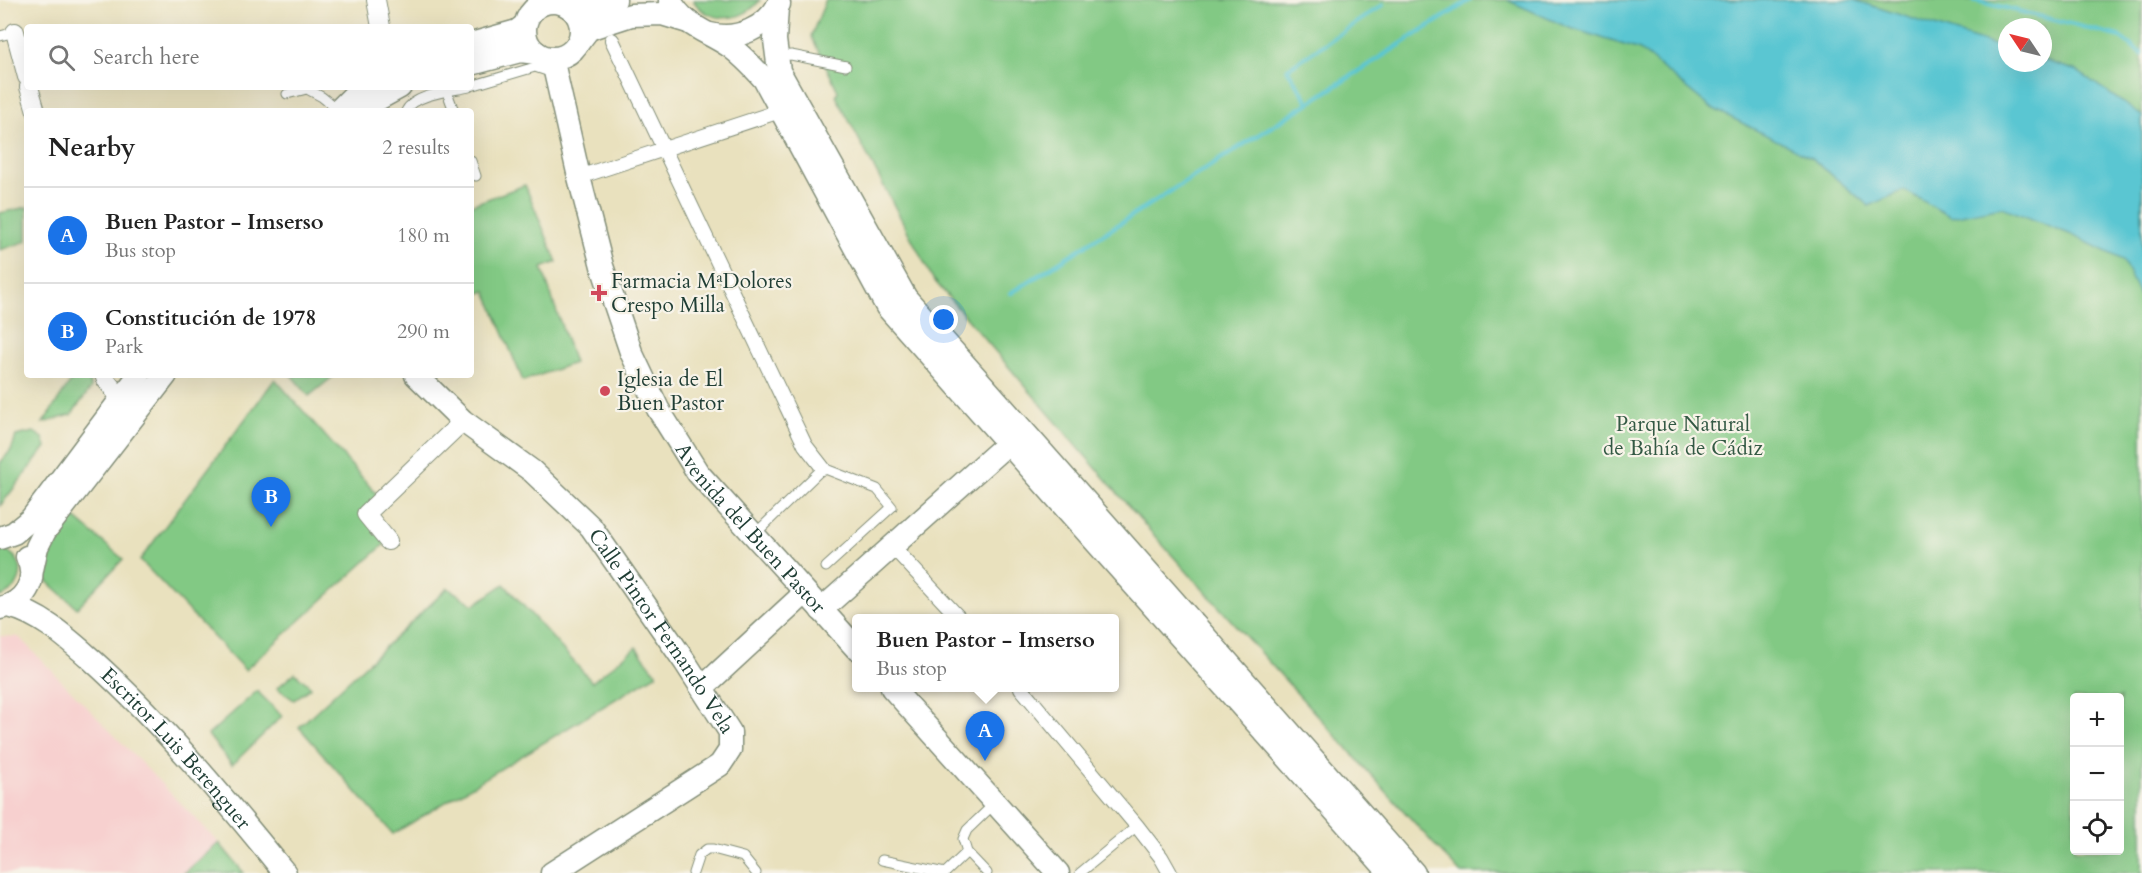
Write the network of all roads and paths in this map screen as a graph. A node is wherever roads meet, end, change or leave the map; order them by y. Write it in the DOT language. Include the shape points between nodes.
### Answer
graph roads {
  1 [pos="376,0"];
  2 [pos="615,0"];
  3 [pos="670,0"];
  4 [pos="543,2"];
  5 [pos="779,4"];
  6 [pos="569,8"];
  7 [pos="685,21"];
  8 [pos="380,24"];
  9 [pos="525,26"];
  10 [pos="705,33"];
  11 [pos="8,34"];
  12 [pos="612,40"];
  13 [pos="474,43"];
  14 [pos="578,43"];
  15 [pos="776,56"];
  16 [pos="548,62"];
  17 [pos="474,63"];
  18 [pos="846,66"];
  19 [pos="24,70"];
  20 [pos="474,86"];
  21 [pos="31,90"];
  22 [pos="303,90"];
  23 [pos="309,90"];
  24 [pos="359,90"];
  25 [pos="394,90"];
  26 [pos="456,90"];
  27 [pos="447,92"];
  28 [pos="287,94"];
  29 [pos="35,108"];
  30 [pos="335,108"];
  31 [pos="341,108"];
  32 [pos="368,108"];
  33 [pos="408,108"];
  34 [pos="453,108"];
  35 [pos="780,111"];
  36 [pos="664,150"];
  37 [pos="474,170"];
  38 [pos="476,176"];
  39 [pos="579,177"];
  40 [pos="105,378"];
  41 [pos="138,378"];
  42 [pos="164,378"];
  43 [pos="419,378"];
  44 [pos="121,399"];
  45 [pos="463,421"];
  46 [pos="1008,442"];
  47 [pos="823,468"];
  48 [pos="754,535"];
  49 [pos="0,539"];
  50 [pos="388,541"];
  51 [pos="892,546"];
  52 [pos="826,567"];
  53 [pos="32,575"];
  54 [pos="805,593"];
  55 [pos="2,608"];
  56 [pos="821,610"];
  57 [pos="954,614"];
  58 [pos="60,632"];
  59 [pos="852,644"];
  60 [pos="702,688"];
  61 [pos="897,692"];
  62 [pos="1026,692"];
  63 [pos="996,802"];
  64 [pos="1137,826"];
  65 [pos="967,852"];
  66 [pos="882,860"];
  67 [pos="285,873"];
  68 [pos="552,873"];
  69 [pos="693,873"];
  70 [pos="756,873"];
  71 [pos="987,873"];
  72 [pos="1058,873"];
  73 [pos="1080,873"];
  74 [pos="1170,873"];
  75 [pos="1390,873"];
  76 [pos="1414,873"];
  1 -- 8 [label="street"];
  2 -- 6 [label="street" via="585,10"];
  3 -- 7 [label="street"];
  4 -- 6 [label="street"];
  4 -- 9 [label="street"];
  5 -- 10 [label="street" via="770,17 751,31 728,36"];
  5 -- 15 [label="street"];
  6 -- 14 [label="street" via="580,28"];
  7 -- 10 [label="street"];
  7 -- 14 [label="street" via="662,14 632,15 588,30"];
  9 -- 13 [label="street"];
  9 -- 16 [label="street" via="527,41"];
  10 -- 35 [label="street" via="748,62 764,79"];
  11 -- 19 [label="street"];
  12 -- 36 [label="street"];
  14 -- 16 [label="street" via="567,54"];
  15 -- 18 [label="lane" via="791,55"];
  15 -- 76 [label="street" via="779,71 906,298"];
  16 -- 17 [label="street" via="520,51"];
  16 -- 20 [label="lane"];
  16 -- 39 [label="street, Avenida del Buen Pastor"];
  21 -- 29 [label="street"];
  22 -- 28 [label="lane"];
  23 -- 30 [label="lane"];
  24 -- 31 [label="street"];
  25 -- 32 [label="street"];
  26 -- 27 [label="lane"];
  27 -- 33 [label="lane" via="422,98"];
  27 -- 34 [label="lane"];
  35 -- 36 [label="street"];
  35 -- 46 [label="street" via="887,307"];
  36 -- 39 [label="street"];
  36 -- 47 [label="street" via="805,444"];
  37 -- 38 [label="lane"];
  39 -- 48 [label="street, Avenida del Buen Pastor" via="631,352 658,409 698,473"];
  40 -- 44 [label="street"];
  41 -- 44 [label="street"];
  42 -- 53 [label="street" via="45,531 37,547"];
  43 -- 45 [label="street, Calle Pintor Fernando Vela"];
  44 -- 49 [label="street" via="31,519"];
  45 -- 50 [label="street" via="366,514"];
  45 -- 60 [label="street, Calle Pintor Fernando Vela" via="532,471 591,527"];
  46 -- 51 [label="street"];
  46 -- 75 [label="street"];
  47 -- 48 [label="lane"];
  47 -- 52 [label="lane" via="877,489 892,507"];
  48 -- 54 [label="street, Avenida del Buen Pastor"];
  49 -- 53 [label="street, Escritor Luis Berenguer" via="12,542 26,553"];
  51 -- 56 [label="street"];
  51 -- 57 [label="street"];
  53 -- 55 [label="street" via="24,596"];
  53 -- 58 [label="street, Escritor Luis Berenguer" via="38,598"];
  54 -- 56 [label="street, Avenida del Buen Pastor"];
  54 -- 60 [label="street"];
  55 -- 58 [label="street, Escritor Luis Berenguer" via="30,614"];
  56 -- 59 [label="street, Avenida del Buen Pastor"];
  58 -- 67 [label="street, Escritor Luis Berenguer" via="160,726"];
  60 -- 68 [label="street, Calle Pintor Fernando Vela" via="730,732 732,741 726,758"];
  61 -- 63 [label="street"];
  62 -- 64 [label="street"];
  63 -- 65 [label="lane" via="964,834"];
  63 -- 72 [label="street"];
  64 -- 73 [label="lane"];
  64 -- 74 [label="street"];
  65 -- 66 [label="lane" via="945,873"];
  65 -- 71 [label="lane"];
  69 -- 70 [label="lane" via="699,855 707,849 743,857"];
}
